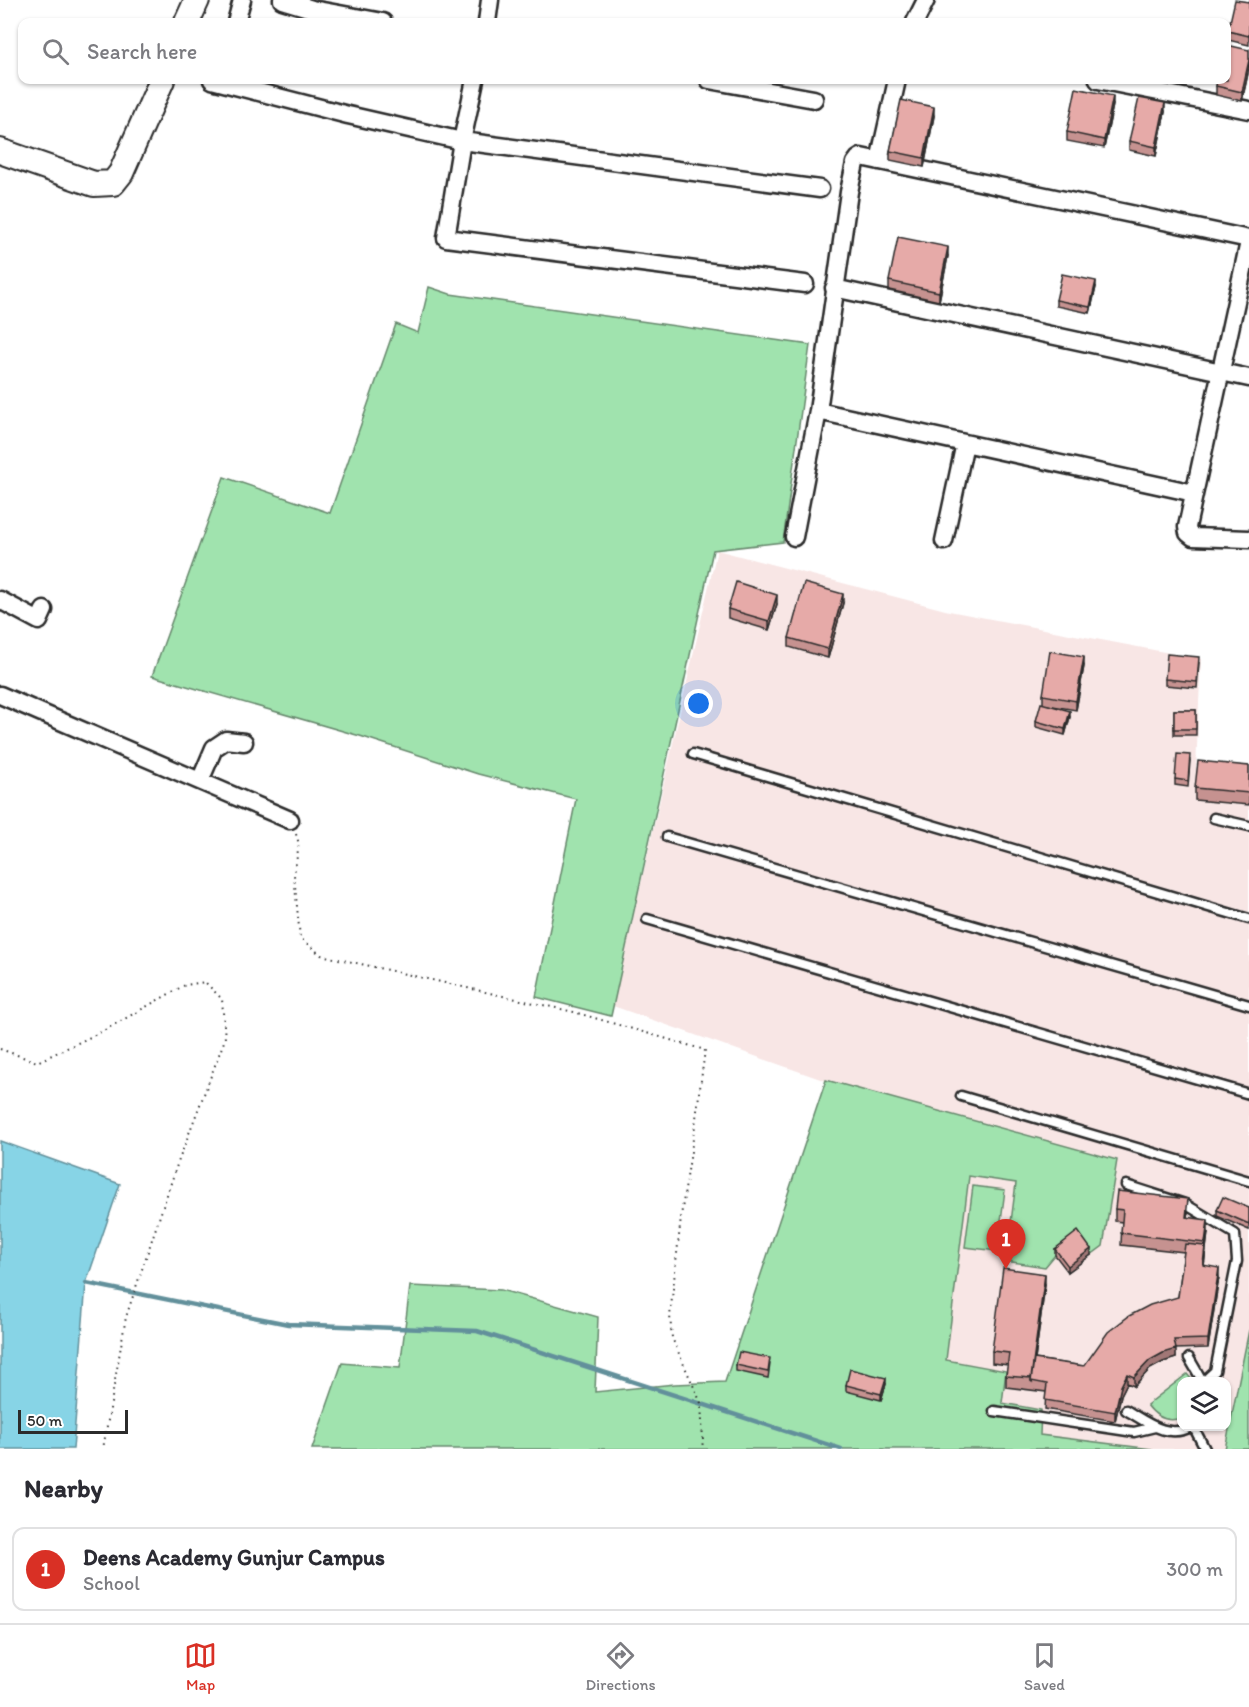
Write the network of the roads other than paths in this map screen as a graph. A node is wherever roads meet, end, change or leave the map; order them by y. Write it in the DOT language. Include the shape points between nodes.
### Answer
graph roads {
  1 [pos="197,0"];
  2 [pos="242,0"];
  3 [pos="282,0"];
  4 [pos="490,0"];
  5 [pos="926,0"];
  6 [pos="309,16"];
  7 [pos="190,18"];
  8 [pos="237,18"];
  9 [pos="334,18"];
  10 [pos="488,18"];
  11 [pos="917,18"];
  12 [pos="160,84"];
  13 [pos="228,84"];
  14 [pos="475,84"];
  15 [pos="731,84"];
  16 [pos="896,84"];
  17 [pos="1118,84"];
  18 [pos="814,99"];
  19 [pos="1249,110"];
  20 [pos="462,141"];
  21 [pos="0,151"];
  22 [pos="879,161"];
  23 [pos="820,189"];
  24 [pos="1249,241"];
  25 [pos="805,284"];
  26 [pos="834,288"];
  27 [pos="1221,372"];
  28 [pos="1249,378"];
  29 [pos="818,411"];
  30 [pos="965,443"];
  31 [pos="1194,493"];
  32 [pos="794,537"];
  33 [pos="1249,539"];
  34 [pos="944,541"];
  35 [pos="0,600"];
  36 [pos="44,610"];
  37 [pos="0,695"];
  38 [pos="244,742"];
  39 [pos="693,754"];
  40 [pos="200,781"];
  41 [pos="1214,818"];
  42 [pos="290,820"];
  43 [pos="1249,826"];
  44 [pos="667,837"];
  45 [pos="647,919"];
  46 [pos="1249,919"];
  47 [pos="1249,1005"];
  48 [pos="1249,1094"];
  49 [pos="961,1096"];
  50 [pos="1249,1180"];
  51 [pos="1126,1185"];
  52 [pos="1189,1358"];
  53 [pos="1200,1377"];
  54 [pos="1208,1377"];
  55 [pos="1126,1410"];
  56 [pos="994,1411"];
  57 [pos="1155,1427"];
  58 [pos="1183,1431"];
  59 [pos="1196,1431"];
  60 [pos="1205,1449"];
  1 -- 7 [label="street"];
  2 -- 8 [label="street"];
  3 -- 6 [label="street"];
  4 -- 10 [label="street"];
  5 -- 11 [label="street"];
  6 -- 9 [label="street"];
  12 -- 21 [label="street" via="122,173 113,183 94,184"];
  13 -- 20 [label="street"];
  14 -- 20 [label="street"];
  15 -- 18 [label="street"];
  16 -- 22 [label="street"];
  17 -- 19 [label="street"];
  20 -- 23 [label="street"];
  20 -- 25 [label="street" via="446,238"];
  22 -- 24 [label="street"];
  22 -- 26 [label="street" via="861,157 855,163"];
  24 -- 27 [label="street"];
  26 -- 27 [label="street"];
  26 -- 29 [label="street"];
  27 -- 28 [label="street"];
  27 -- 31 [label="street"];
  29 -- 30 [label="street"];
  29 -- 32 [label="street"];
  30 -- 31 [label="street"];
  30 -- 34 [label="street"];
  31 -- 33 [label="street" via="1188,533 1193,537"];
  35 -- 36 [label="street" via="39,621"];
  37 -- 40 [label="street"];
  38 -- 40 [label="street" via="226,740 214,748"];
  39 -- 46 [label="lane"];
  40 -- 42 [label="street"];
  41 -- 43 [label="lane"];
  44 -- 47 [label="lane"];
  45 -- 48 [label="lane"];
  49 -- 50 [label="lane"];
  51 -- 54 [label="lane" via="1185,1204 1235,1234 1237,1261 1215,1371"];
  52 -- 53 [label="lane"];
  55 -- 57 [label="lane"];
  56 -- 57 [label="lane" via="1134,1432"];
  57 -- 58 [label="lane"];
  59 -- 60 [label="lane"];
}
